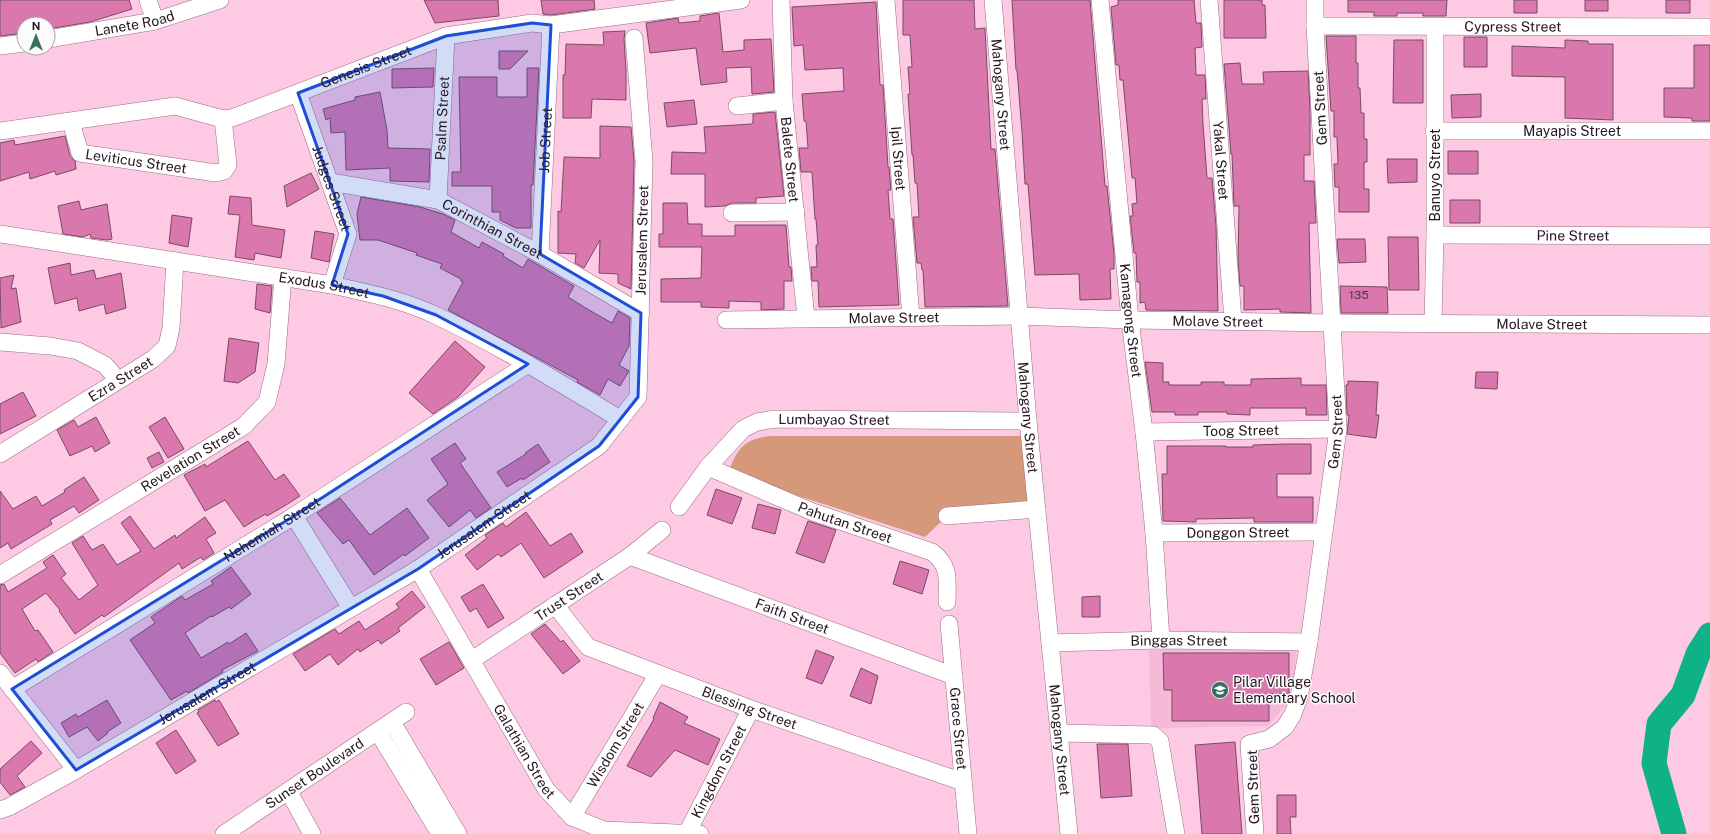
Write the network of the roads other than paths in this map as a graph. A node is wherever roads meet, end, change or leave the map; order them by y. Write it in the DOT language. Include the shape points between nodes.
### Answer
graph roads {
  1 [pos="148,0"];
  2 [pos="220,0"];
  3 [pos="738,0"];
  4 [pos="781,0"];
  5 [pos="886,0"];
  6 [pos="993,0"];
  7 [pos="1100,0"];
  8 [pos="1209,0"];
  9 [pos="1315,0"];
  10 [pos="155,21"];
  11 [pos="550,25"];
  12 [pos="1315,26"];
  13 [pos="1435,27"];
  14 [pos="1710,27"];
  15 [pos="446,36"];
  16 [pos="56,38"];
  17 [pos="634,38"];
  18 [pos="16,44"];
  19 [pos="0,46"];
  20 [pos="298,93"];
  21 [pos="784,101"];
  22 [pos="737,106"];
  23 [pos="223,119"];
  24 [pos="71,122"];
  25 [pos="0,131"];
  26 [pos="1434,131"];
  27 [pos="1710,131"];
  28 [pos="330,182"];
  29 [pos="438,200"];
  30 [pos="796,212"];
  31 [pos="732,213"];
  32 [pos="0,234"];
  33 [pos="1435,235"];
  34 [pos="1710,236"];
  35 [pos="540,254"];
  36 [pos="175,260"];
  37 [pos="283,277"];
  38 [pos="332,285"];
  39 [pos="641,313"];
  40 [pos="1019,316"];
  41 [pos="806,318"];
  42 [pos="911,318"];
  43 [pos="726,320"];
  44 [pos="1130,320"];
  45 [pos="1232,322"];
  46 [pos="1331,323"];
  47 [pos="1433,323"];
  48 [pos="1710,324"];
  49 [pos="0,342"];
  50 [pos="528,364"];
  51 [pos="118,380"];
  52 [pos="620,419"];
  53 [pos="1028,421"];
  54 [pos="1338,428"];
  55 [pos="1144,432"];
  56 [pos="0,454"];
  57 [pos="708,467"];
  58 [pos="679,507"];
  59 [pos="1037,509"];
  60 [pos="294,516"];
  61 [pos="947,516"];
  62 [pos="662,530"];
  63 [pos="1323,532"];
  64 [pos="1154,533"];
  65 [pos="630,556"];
  66 [pos="418,569"];
  67 [pos="0,575"];
  68 [pos="947,602"];
  69 [pos="555,605"];
  70 [pos="351,608"];
  71 [pos="949,624"];
  72 [pos="1161,640"];
  73 [pos="1309,642"];
  74 [pos="1050,643"];
  75 [pos="472,660"];
  76 [pos="0,673"];
  77 [pos="658,674"];
  78 [pos="954,676"];
  79 [pos="12,689"];
  80 [pos="751,709"];
  81 [pos="406,712"];
  82 [pos="385,727"];
  83 [pos="1060,733"];
  84 [pos="76,770"];
  85 [pos="963,782"];
  86 [pos="289,792"];
  87 [pos="3,804"];
  88 [pos="572,817"];
  89 [pos="224,834"];
  90 [pos="312,834"];
  91 [pos="440,834"];
  92 [pos="458,834"];
  93 [pos="694,834"];
  94 [pos="968,834"];
  95 [pos="1069,834"];
  96 [pos="1176,834"];
  97 [pos="1255,834"];
  1 -- 10 [label="street"];
  2 -- 10 [label="street, Lanete Road"];
  3 -- 11 [label="street, Genesis Street"];
  4 -- 21 [label="street, Balete Street"];
  5 -- 42 [label="street, Ipil Street"];
  6 -- 40 [label="street, Mahogany Street"];
  7 -- 44 [label="street, Kamagong Street"];
  8 -- 45 [label="street, Yakal Street"];
  9 -- 12 [label="street, Gem Street"];
  10 -- 16 [label="street, Lanete Road"];
  11 -- 15 [label="street, Genesis Street" via="532,23"];
  11 -- 35 [label="street, Job Street"];
  12 -- 13 [label="street, Cypress Street"];
  12 -- 46 [label="street, Gem Street"];
  13 -- 14 [label="street, Cypress Street"];
  13 -- 26 [label="street, Banuyo Street"];
  15 -- 20 [label="street, Genesis Street"];
  15 -- 29 [label="street, Psalm Street"];
  17 -- 39 [label="street, Jerusalem Street" via="644,161"];
  18 -- 19 [label="street"];
  20 -- 23 [label="street, Genesis Street" via="232,118"];
  20 -- 28 [label="street, Judges Street"];
  21 -- 22 [label="street"];
  21 -- 30 [label="street, Balete Street"];
  23 -- 24 [label="street, Genesis Street" via="175,106"];
  23 -- 24 [label="street, Leviticus Street" via="228,165 224,171 216,173 80,153"];
  24 -- 25 [label="street, Genesis Street"];
  26 -- 27 [label="street, Mayapis Street"];
  26 -- 33 [label="street, Banuyo Street"];
  28 -- 29 [label="street, Corinthian Street"];
  28 -- 38 [label="street, Judges Street" via="348,234"];
  29 -- 35 [label="street, Corinthian Street"];
  30 -- 31 [label="street"];
  30 -- 41 [label="street, Balete Street"];
  32 -- 36 [label="street, Exodus Street"];
  33 -- 34 [label="street, Pine Street"];
  33 -- 47 [label="street, Banuyo Street"];
  35 -- 39 [label="street, Corinthian Street"];
  36 -- 37 [label="street, Exodus Street"];
  36 -- 51 [label="street, Ezra Street" via="171,328 167,346 153,359"];
  37 -- 38 [label="street, Exodus Street"];
  37 -- 67 [label="street, Revelation Street" via="276,364 267,402 244,426"];
  38 -- 50 [label="street, Exodus Street" via="383,296 436,315"];
  39 -- 52 [label="street, Jerusalem Street" via="638,397"];
  40 -- 42 [label="street, Molave Street"];
  40 -- 44 [label="street, Molave Street"];
  40 -- 53 [label="street, Mahogany Street"];
  41 -- 42 [label="street, Molave Street"];
  41 -- 43 [label="street, Molave Street"];
  44 -- 45 [label="street, Molave Street"];
  44 -- 55 [label="street, Kamagong Street"];
  45 -- 46 [label="street, Molave Street"];
  46 -- 47 [label="street, Molave Street"];
  46 -- 54 [label="street, Gem Street"];
  47 -- 48 [label="street, Molave Street"];
  49 -- 51 [label="street" via="78,351 105,365"];
  50 -- 52 [label="street, Exodus Street"];
  50 -- 60 [label="street, Nehemiah Street"];
  51 -- 56 [label="street, Ezra Street"];
  52 -- 66 [label="street, Jerusalem Street" via="599,446"];
  53 -- 57 [label="street, Lumbayao Street" via="775,419 743,428"];
  53 -- 59 [label="street, Mahogany Street"];
  54 -- 55 [label="street, Toog Street"];
  54 -- 63 [label="street, Gem Street"];
  55 -- 64 [label="street, Kamagong Street"];
  57 -- 58 [label="street, Lumbayao Street"];
  57 -- 68 [label="street, Pahutan Street" via="813,512 932,552 940,559 947,572"];
  59 -- 61 [label="street"];
  59 -- 74 [label="street, Mahogany Street"];
  60 -- 70 [label="street"];
  60 -- 79 [label="street, Nehemiah Street"];
  62 -- 65 [label="street, Trust Street"];
  63 -- 64 [label="street, Donggon Street"];
  63 -- 73 [label="street, Gem Street"];
  64 -- 72 [label="street, Kamagong Street"];
  65 -- 69 [label="street, Trust Street"];
  65 -- 78 [label="street, Faith Street"];
  66 -- 70 [label="street, Jerusalem Street"];
  66 -- 75 [label="street, Galathian Street"];
  69 -- 75 [label="street, Trust Street"];
  69 -- 77 [label="street, Blessing Street" via="588,647"];
  70 -- 84 [label="street, Jerusalem Street"];
  71 -- 78 [label="street, Grace Street"];
  72 -- 73 [label="street, Binggas Street"];
  72 -- 74 [label="street, Binggas Street"];
  73 -- 97 [label="street, Gem Street" via="1299,697 1293,714 1285,727 1269,739 1249,744"];
  74 -- 83 [label="street, Mahogany Street"];
  75 -- 88 [label="street, Galathian Street" via="546,789"];
  76 -- 79 [label="street"];
  77 -- 80 [label="street, Blessing Street"];
  77 -- 88 [label="street, Wisdom Street"];
  78 -- 85 [label="street, Grace Street"];
  79 -- 84 [label="street"];
  80 -- 85 [label="street, Blessing Street"];
  80 -- 93 [label="street, Kingdom Street"];
  81 -- 82 [label="street, Sunset Boulevard"];
  82 -- 86 [label="street, Sunset Boulevard"];
  82 -- 91 [label="street"];
  82 -- 92 [label="street"];
  83 -- 95 [label="street, Mahogany Street"];
  83 -- 96 [label="street" via="1153,736 1160,741"];
  84 -- 87 [label="street, Jerusalem Street"];
  85 -- 94 [label="street, Grace Street"];
  86 -- 89 [label="street, Sunset Boulevard"];
  86 -- 90 [label="street"];
  88 -- 93 [label="street, Galathian Street" via="604,830"];
}
